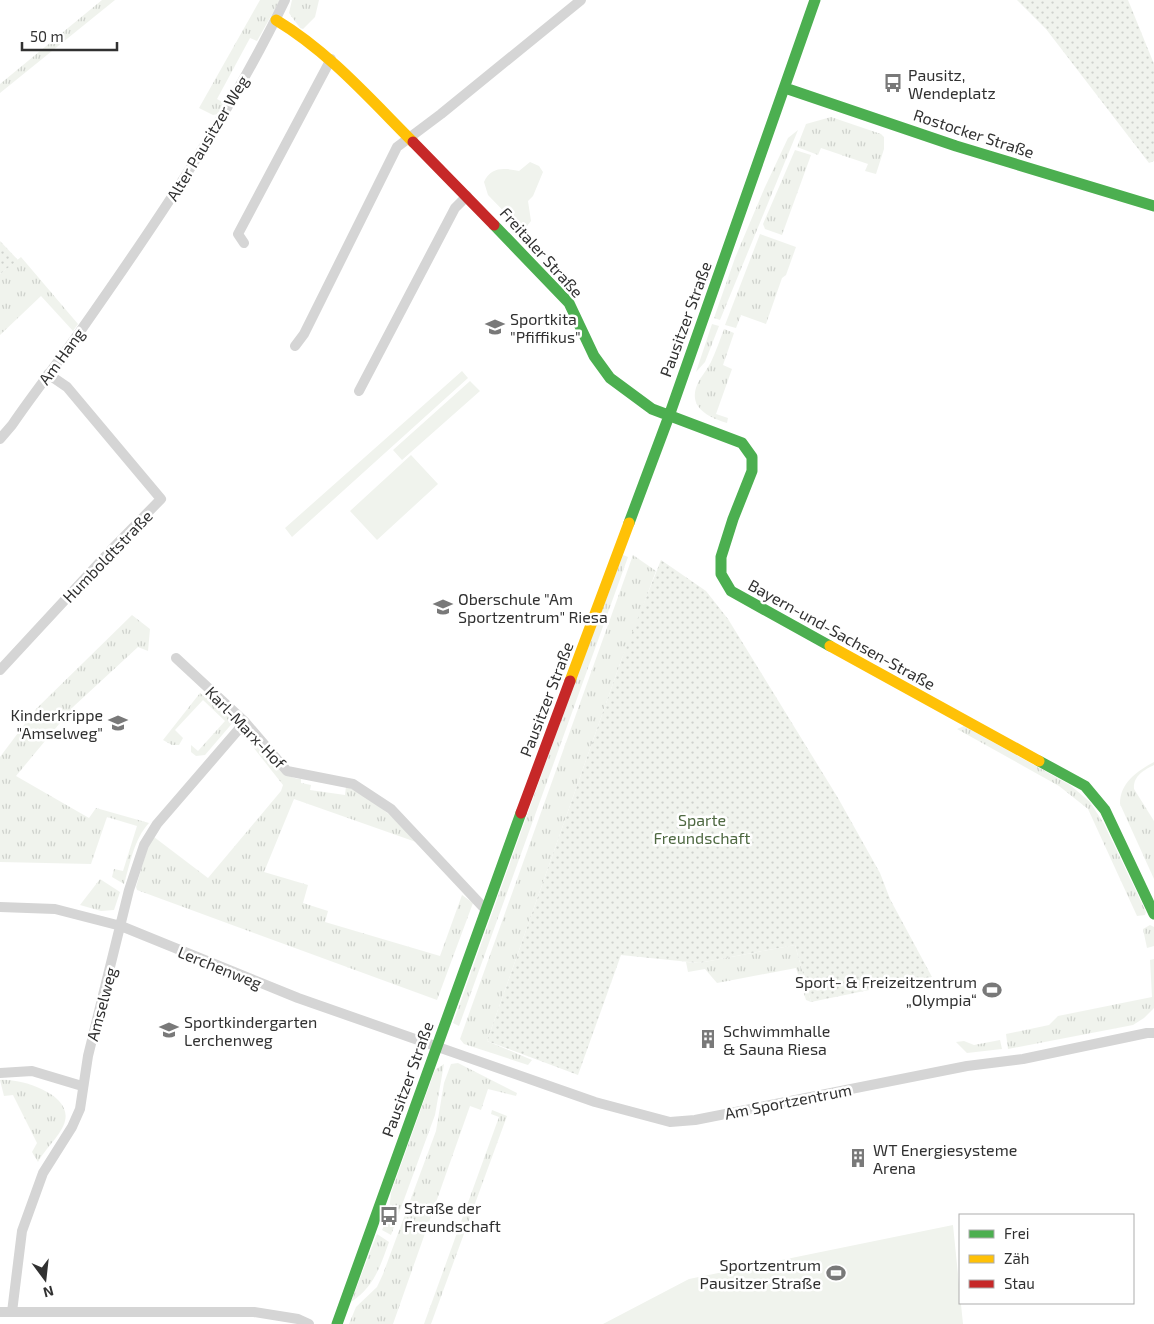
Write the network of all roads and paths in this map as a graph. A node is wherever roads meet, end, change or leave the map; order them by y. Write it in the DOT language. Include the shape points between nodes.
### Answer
graph roads {
  1 [pos="285,0"];
  2 [pos="581,0"];
  3 [pos="815,0"];
  4 [pos="276,20"];
  5 [pos="331,59"];
  6 [pos="785,88"];
  7 [pos="410,138"];
  8 [pos="467,196"];
  9 [pos="1154,206"];
  10 [pos="244,243"];
  11 [pos="120,272"];
  12 [pos="295,346"];
  13 [pos="48,374"];
  14 [pos="359,391"];
  15 [pos="669,416"];
  16 [pos="0,439"];
  17 [pos="176,658"];
  18 [pos="0,670"];
  19 [pos="245,722"];
  20 [pos="0,907"];
  21 [pos="485,909"];
  22 [pos="1154,914"];
  23 [pos="120,926"];
  24 [pos="1152,1031"];
  25 [pos="436,1046"];
  26 [pos="0,1074"];
  27 [pos="82,1086"];
  28 [pos="0,1312"];
  29 [pos="12,1312"];
  30 [pos="309,1324"];
  31 [pos="336,1324"];
  1 -- 4 [label="street, Alter Pausitzer Weg"];
  2 -- 7 [label="street"];
  3 -- 6 [label="street, Pausitzer Straße"];
  4 -- 5 [label="street, Freitaler Straße" via="304,36"];
  4 -- 11 [label="street, Alter Pausitzer Weg" via="220,122"];
  5 -- 7 [label="street, Freitaler Straße"];
  5 -- 10 [label="street" via="238,234"];
  6 -- 9 [label="street, Rostocker Straße" via="956,146"];
  6 -- 15 [label="street, Pausitzer Straße"];
  7 -- 8 [label="street, Freitaler Straße"];
  7 -- 12 [label="street" via="397,146 304,334"];
  8 -- 14 [label="street" via="455,208"];
  8 -- 15 [label="street, Freitaler Straße" via="569,303 594,356 610,378 646,406"];
  11 -- 13 [label="street, Am Hang"];
  13 -- 16 [label="street, Am Hang"];
  13 -- 18 [label="street, Humboldtstraße" via="67,387 161,499"];
  15 -- 21 [label="street, Pausitzer Straße"];
  15 -- 22 [label="street, Bayern-und-Sachsen-Straße" via="734,439 750,450 752,471 722,552 721,572 731,591 1078,781 1093,793 1105,810"];
  17 -- 19 [label="street, Karl-Marx-Hof"];
  19 -- 21 [label="street, Karl-Marx-Hof" via="287,770 353,784 391,809"];
  19 -- 23 [label="street, Amselweg" via="146,838"];
  20 -- 23 [label="street, Lerchenweg" via="55,909"];
  21 -- 25 [label="street, Pausitzer Straße"];
  23 -- 25 [label="street, Lerchenweg" via="267,986"];
  23 -- 27 [label="street, Amselweg"];
  24 -- 25 [label="street, Am Sportzentrum" via="1023,1059 967,1066 678,1123 604,1105"];
  25 -- 31 [label="street, Pausitzer Straße"];
  26 -- 27 [label="street" via="32,1071"];
  27 -- 29 [label="street, Amselweg" via="80,1109 43,1173 22,1231"];
  28 -- 29 [label="street"];
  29 -- 30 [label="street" via="254,1312 298,1319"];
}
